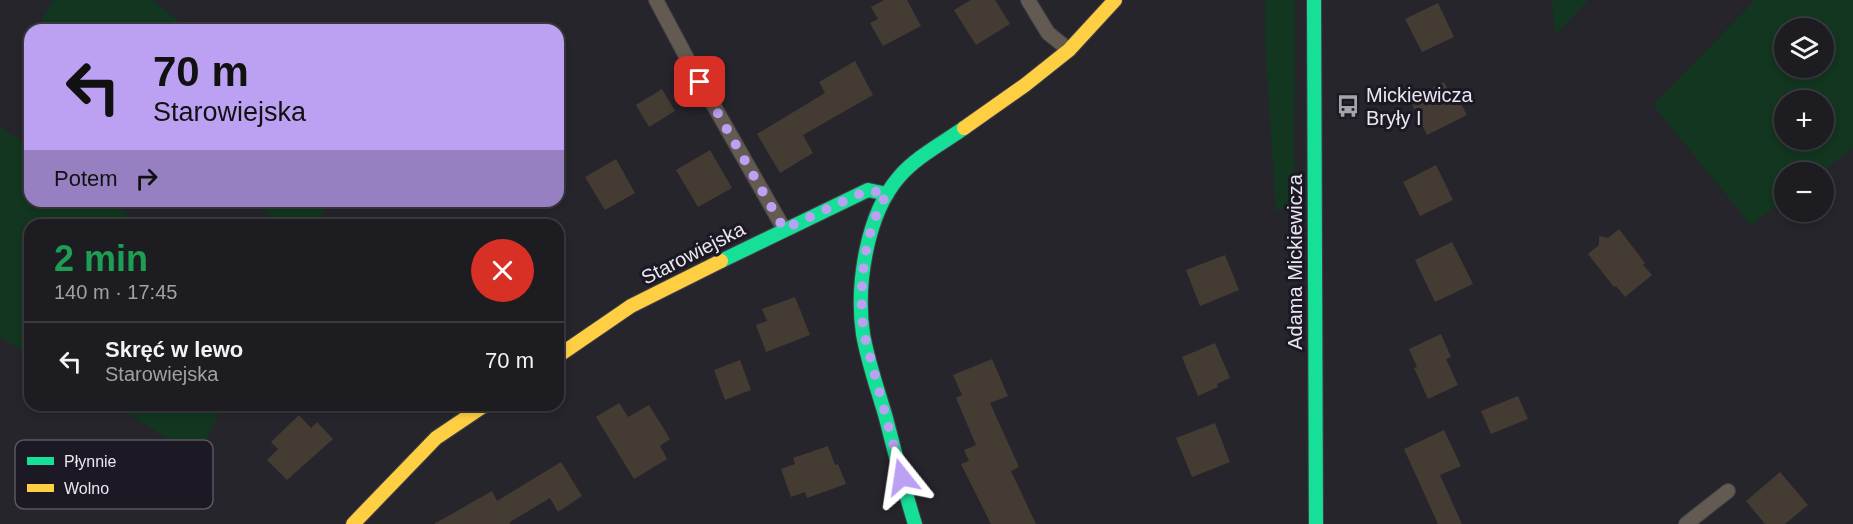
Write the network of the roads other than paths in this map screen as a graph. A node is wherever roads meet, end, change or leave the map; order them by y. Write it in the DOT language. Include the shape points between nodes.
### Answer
graph roads {
  1 [pos="656,0"];
  2 [pos="1028,0"];
  3 [pos="1115,0"];
  4 [pos="1314,0"];
  5 [pos="1069,50"];
  6 [pos="887,194"];
  7 [pos="784,229"];
  8 [pos="564,352"];
  9 [pos="477,411"];
  10 [pos="1728,492"];
  11 [pos="354,524"];
  12 [pos="915,524"];
  13 [pos="1316,524"];
  14 [pos="1686,524"];
  1 -- 7 [label="lane"];
  2 -- 5 [label="lane" via="1048,33"];
  3 -- 5 [label="street"];
  4 -- 13 [label="street, Adama Mickiewicza"];
  5 -- 6 [label="street" via="1025,86 909,167"];
  6 -- 7 [label="street, Starowiejska" via="868,190"];
  6 -- 12 [label="street" via="872,229 862,280 861,310 874,377"];
  7 -- 8 [label="street, Starowiejska" via="631,306"];
  9 -- 11 [label="street" via="436,438"];
  10 -- 14 [label="lane"];
}
